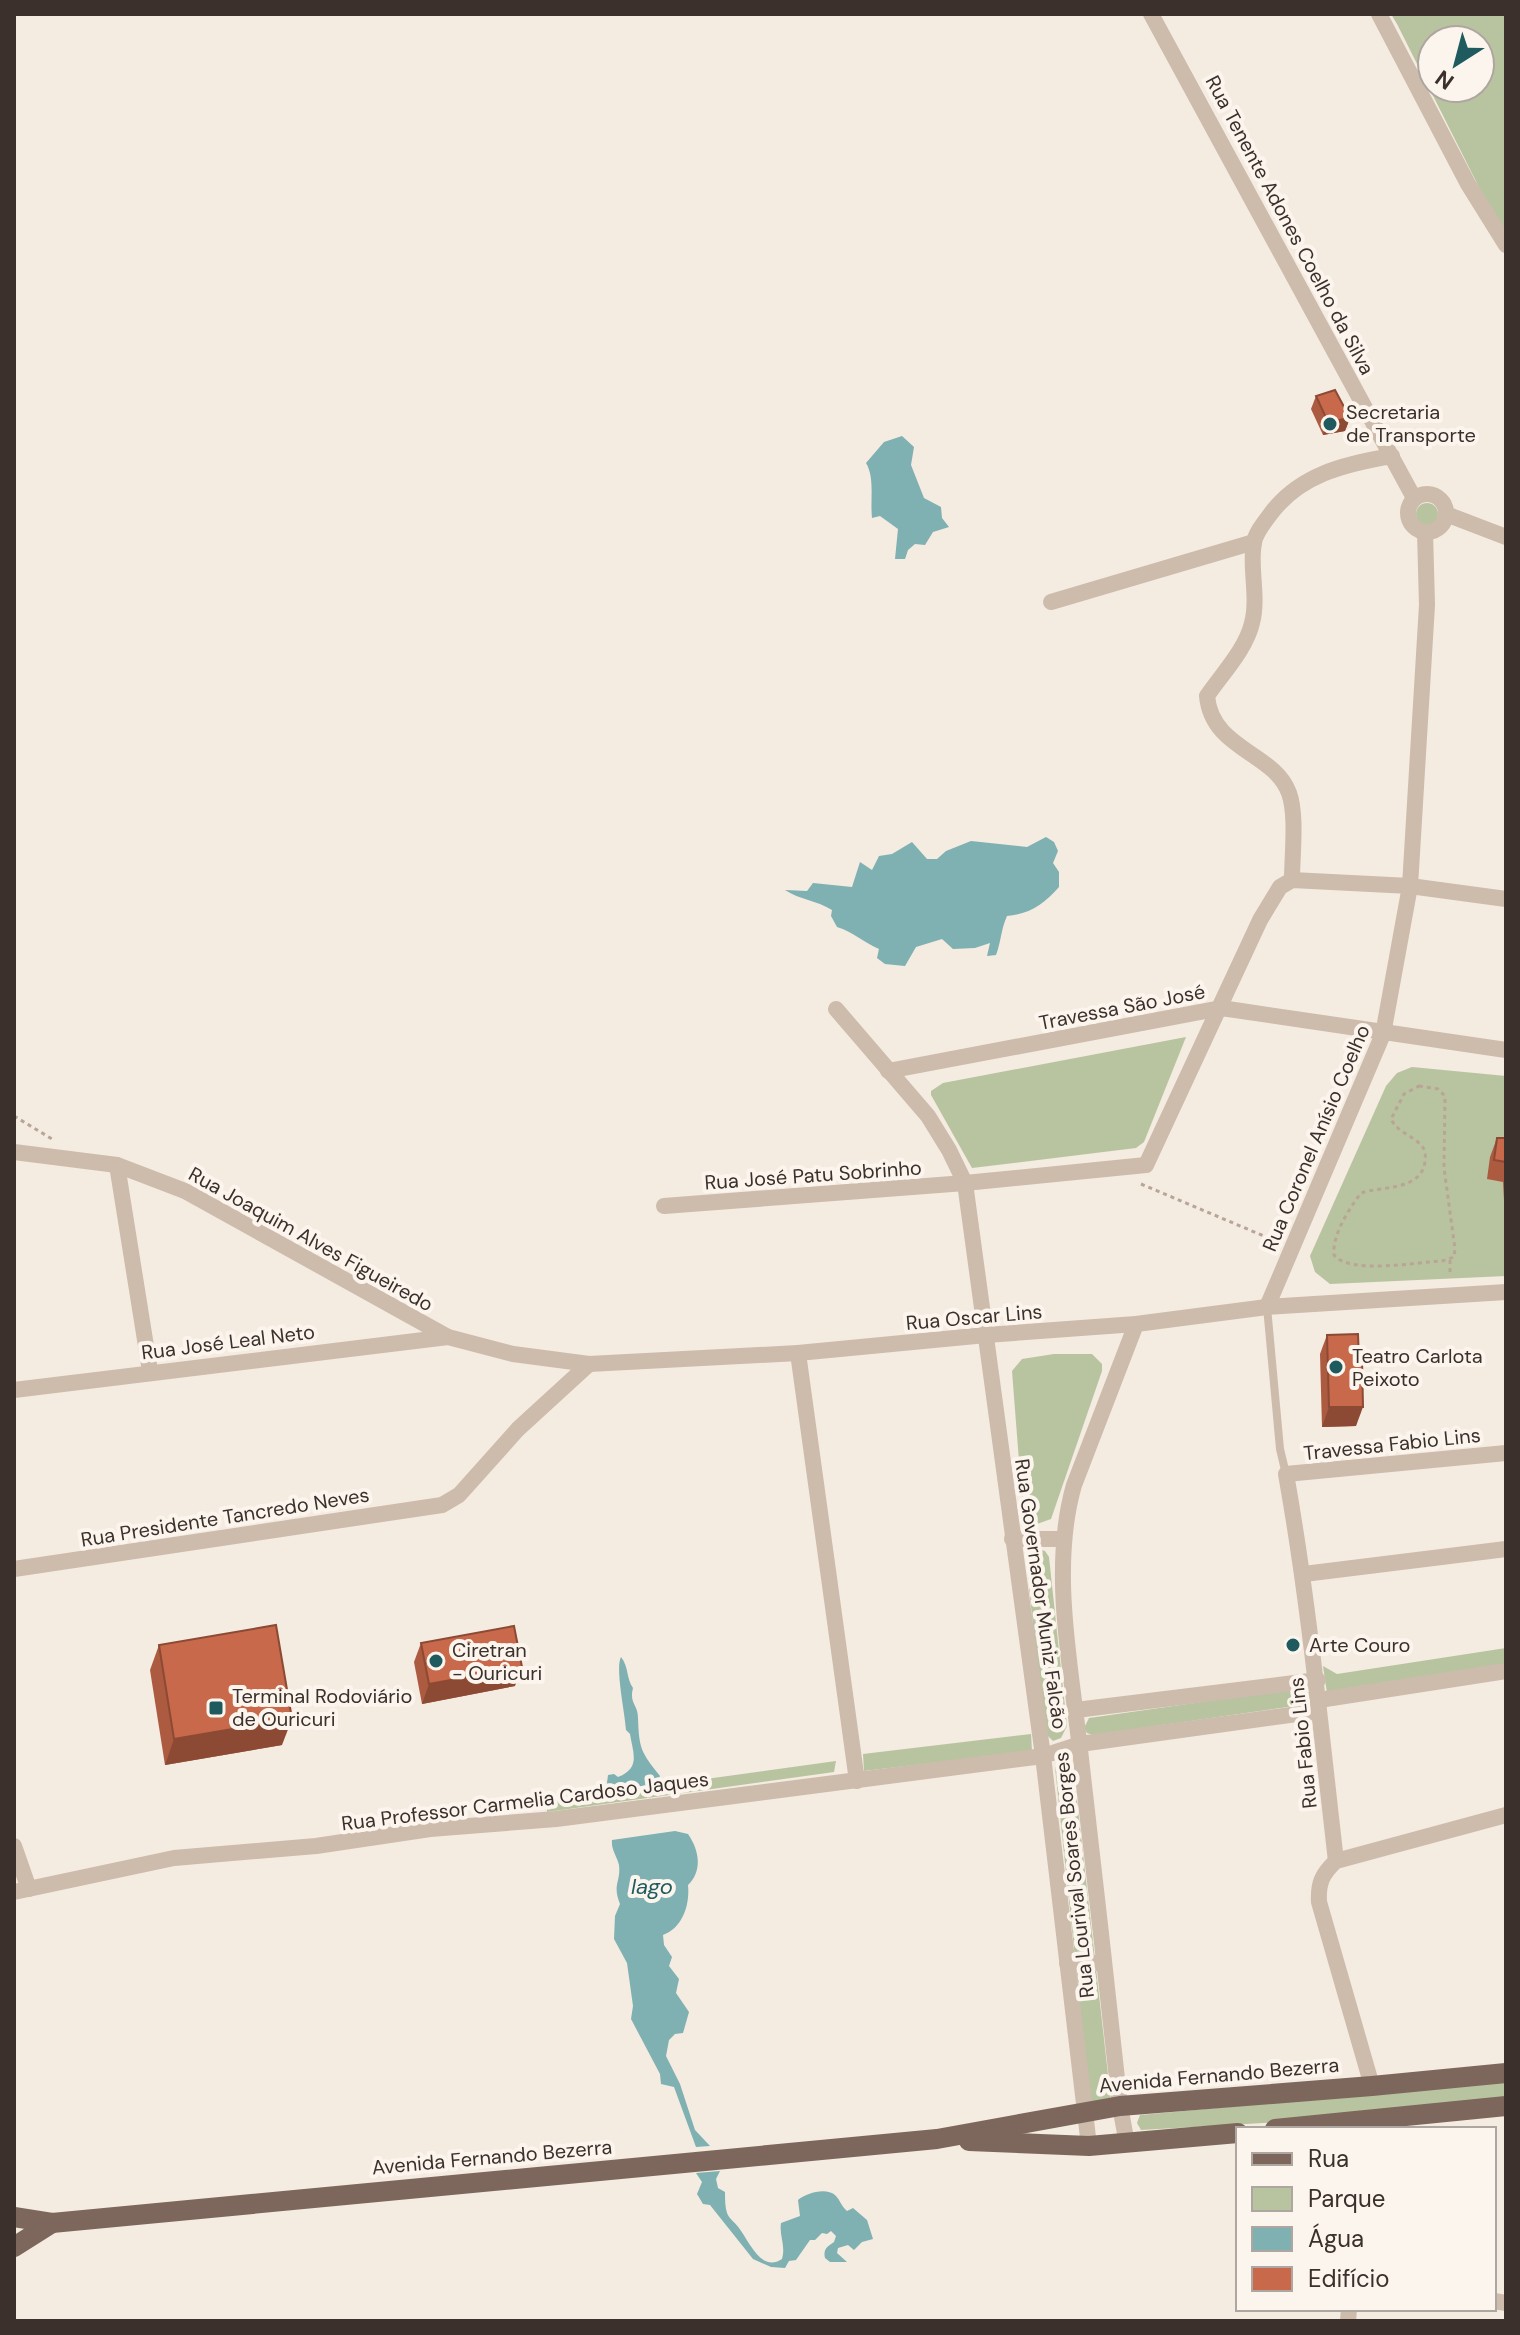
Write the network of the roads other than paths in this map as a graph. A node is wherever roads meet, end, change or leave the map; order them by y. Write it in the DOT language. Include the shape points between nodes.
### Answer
graph roads {
  1 [pos="1151,14"];
  2 [pos="1379,14"];
  3 [pos="1506,245"];
  4 [pos="1392,456"];
  5 [pos="1414,498"];
  6 [pos="1446,514"];
  7 [pos="1425,532"];
  8 [pos="1506,537"];
  9 [pos="1254,542"];
  10 [pos="1051,602"];
  11 [pos="1292,880"];
  12 [pos="1410,886"];
  13 [pos="1506,899"];
  14 [pos="1221,1008"];
  15 [pos="836,1009"];
  16 [pos="1383,1034"];
  17 [pos="1506,1050"];
  18 [pos="888,1071"];
  19 [pos="14,1152"];
  20 [pos="117,1165"];
  21 [pos="965,1183"];
  22 [pos="664,1206"];
  23 [pos="1506,1292"];
  24 [pos="1267,1307"];
  25 [pos="1136,1324"];
  26 [pos="986,1335"];
  27 [pos="448,1337"];
  28 [pos="798,1353"];
  29 [pos="589,1364"];
  30 [pos="150,1371"];
  31 [pos="14,1390"];
  32 [pos="1506,1453"];
  33 [pos="1286,1474"];
  34 [pos="1068,1506"];
  35 [pos="1012,1539"];
  36 [pos="1063,1539"];
  37 [pos="1506,1549"];
  38 [pos="14,1569"];
  39 [pos="1304,1574"];
  40 [pos="1506,1671"];
  41 [pos="1318,1680"];
  42 [pos="1319,1706"];
  43 [pos="1076,1710"];
  44 [pos="1080,1744"];
  45 [pos="1043,1756"];
  46 [pos="857,1781"];
  47 [pos="1506,1815"];
  48 [pos="14,1846"];
  49 [pos="1336,1861"];
  50 [pos="22,1891"];
  51 [pos="1067,1963"];
  52 [pos="1104,1963"];
  53 [pos="1506,2073"];
  54 [pos="1458,2077"];
  55 [pos="1372,2086"];
  56 [pos="1120,2106"];
  57 [pos="1506,2106"];
  58 [pos="1462,2110"];
  59 [pos="1083,2111"];
  60 [pos="1369,2124"];
  61 [pos="1313,2127"];
  62 [pos="1236,2133"];
  63 [pos="937,2139"];
  64 [pos="1127,2144"];
  65 [pos="1089,2146"];
  66 [pos="14,2217"];
  67 [pos="52,2223"];
  68 [pos="14,2247"];
  1 -- 4 [label="street, Rua Tenente Adones Coelho da Silva"];
  2 -- 3 [label="street"];
  4 -- 5 [label="street, Rua Tenente Adones Coelho da Silva"];
  4 -- 9 [label="street" via="1338,467 1302,485 1274,509"];
  5 -- 6 [label="street" via="1432,495 1443,503"];
  5 -- 7 [label="street" via="1408,509 1410,522"];
  6 -- 7 [label="street" via="1437,530"];
  6 -- 8 [label="street"];
  7 -- 12 [label="street" via="1427,605"];
  9 -- 10 [label="street"];
  9 -- 11 [label="street" via="1252,626 1207,696 1208,708 1216,725 1289,792"];
  11 -- 12 [label="street"];
  11 -- 14 [label="street" via="1268,903"];
  12 -- 13 [label="street"];
  12 -- 16 [label="street, Rua Coronel Anísio Coelho"];
  14 -- 16 [label="street, Travessa São José"];
  14 -- 18 [label="street, Travessa São José"];
  14 -- 21 [label="street, Rua José Patu Sobrinho" via="1146,1165"];
  15 -- 18 [label="street, Rua Governador Muniz Falcão"];
  16 -- 17 [label="street, Travessa São José"];
  16 -- 24 [label="street, Rua Coronel Anísio Coelho"];
  18 -- 21 [label="street, Rua Governador Muniz Falcão" via="928,1116"];
  19 -- 20 [label="street, Rua Joaquim Alves Figueiredo"];
  20 -- 27 [label="street, Rua Joaquim Alves Figueiredo" via="185,1191"];
  20 -- 30 [label="street"];
  21 -- 22 [label="street, Rua José Patu Sobrinho"];
  21 -- 26 [label="street, Rua Governador Muniz Falcão"];
  23 -- 24 [label="street, Rua Oscar Lins"];
  24 -- 25 [label="street, Rua Oscar Lins"];
  24 -- 33 [label="lane"];
  25 -- 26 [label="street, Rua Oscar Lins"];
  25 -- 34 [label="street, Rua Governador Muniz Falcão"];
  26 -- 28 [label="street, Rua Oscar Lins"];
  26 -- 35 [label="street, Rua Governador Muniz Falcão"];
  27 -- 29 [label="street, Rua Oscar Lins" via="513,1354"];
  27 -- 30 [label="street, Rua José Leal Neto"];
  28 -- 29 [label="street, Rua Oscar Lins"];
  28 -- 46 [label="street"];
  29 -- 38 [label="street, Rua Presidente Tancredo Neves" via="518,1429 459,1495 442,1505"];
  30 -- 31 [label="street, Rua José Leal Neto"];
  32 -- 33 [label="street, Travessa Fabio Lins"];
  33 -- 39 [label="street, Travessa Fabio Lins"];
  34 -- 36 [label="street, Rua Lourival Soares Borges"];
  35 -- 36 [label="street"];
  35 -- 45 [label="street, Rua Governador Muniz Falcão"];
  36 -- 43 [label="street, Rua Lourival Soares Borges"];
  37 -- 39 [label="street"];
  39 -- 41 [label="street, Rua Fabio Lins"];
  40 -- 42 [label="street, Rua Professor Carmelia Cardoso Jaques"];
  41 -- 42 [label="street, Rua Fabio Lins"];
  41 -- 43 [label="street"];
  42 -- 44 [label="street, Rua Professor Carmelia Cardoso Jaques"];
  42 -- 49 [label="street, Rua Fabio Lins"];
  43 -- 44 [label="street, Rua Lourival Soares Borges"];
  44 -- 45 [label="street, Rua Professor Carmelia Cardoso Jaques"];
  44 -- 52 [label="street, Rua Lourival Soares Borges"];
  45 -- 46 [label="street, Rua Professor Carmelia Cardoso Jaques"];
  45 -- 51 [label="street, Rua Governador Muniz Falcão"];
  46 -- 50 [label="street, Rua Professor Carmelia Cardoso Jaques" via="556,1819 174,1858"];
  47 -- 49 [label="street"];
  48 -- 50 [label="street"];
  49 -- 55 [label="street" via="1321,1878 1319,1902"];
  51 -- 52 [label="street"];
  51 -- 59 [label="street, Rua Governador Muniz Falcão"];
  52 -- 56 [label="street, Rua Lourival Soares Borges"];
  53 -- 54 [label="main road, Avenida Fernando Bezerra"];
  54 -- 55 [label="main road, Avenida Fernando Bezerra"];
  54 -- 58 [label="main road"];
  55 -- 56 [label="main road, Avenida Fernando Bezerra"];
  56 -- 59 [label="main road, Avenida Fernando Bezerra"];
  56 -- 64 [label="street, Rua Lourival Soares Borges"];
  57 -- 58 [label="main road"];
  58 -- 60 [label="main road"];
  59 -- 63 [label="main road, Avenida Fernando Bezerra"];
  59 -- 65 [label="street, Rua Governador Muniz Falcão"];
  60 -- 61 [label="main road"];
  62 -- 64 [label="main road, Avenida Fernando Bezerra"];
  63 -- 65 [label="main road, Avenida Fernando Bezerra"];
  63 -- 67 [label="main road, Avenida Fernando Bezerra"];
  64 -- 65 [label="main road, Avenida Fernando Bezerra"];
  66 -- 67 [label="main road"];
  67 -- 68 [label="main road"];
}
